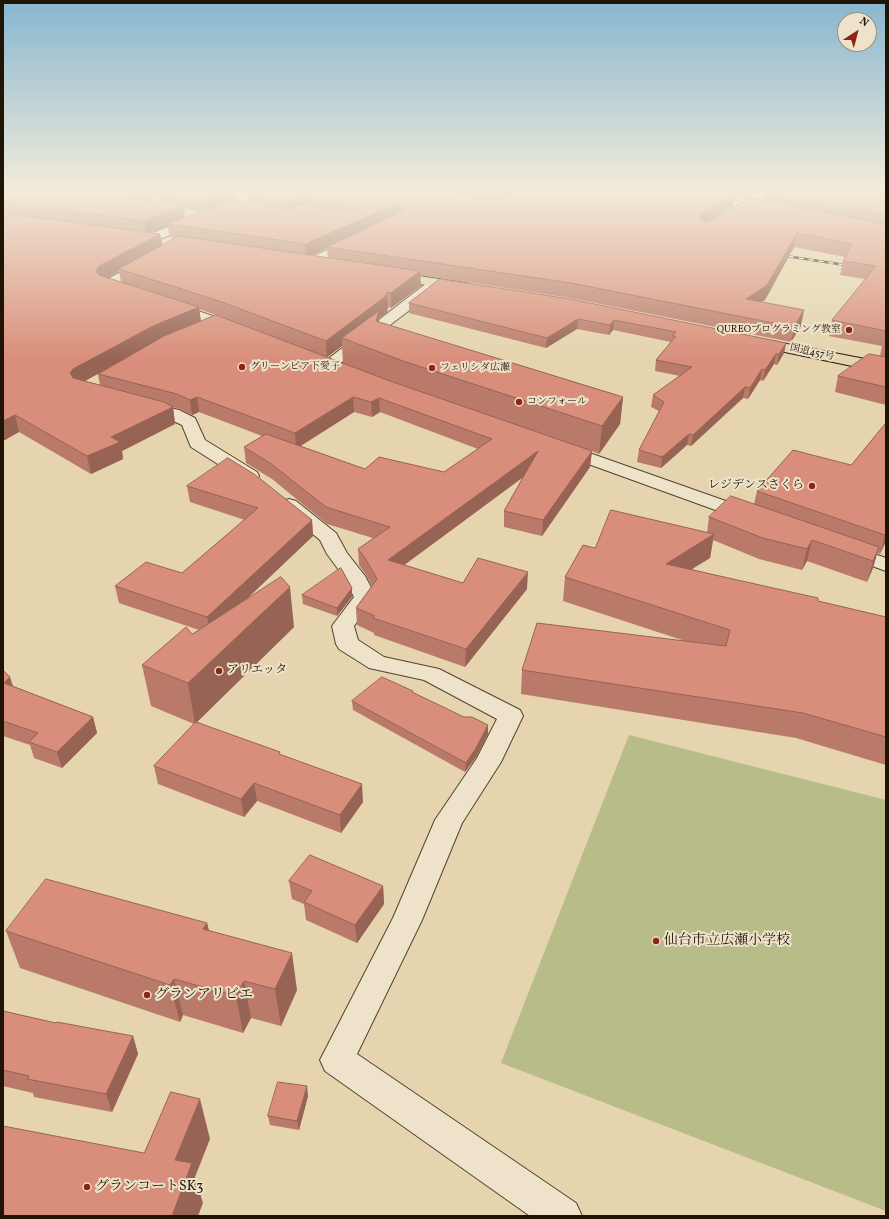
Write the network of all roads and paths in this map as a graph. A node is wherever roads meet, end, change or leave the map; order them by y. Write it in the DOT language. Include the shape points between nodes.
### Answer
graph roads {
  1 [pos="346,246"];
  2 [pos="160,255"];
  3 [pos="292,261"];
  4 [pos="307,264"];
  5 [pos="331,267"];
  6 [pos="377,274"];
  7 [pos="436,283"];
  8 [pos="481,290"];
  9 [pos="218,322"];
  10 [pos="189,334"];
  11 [pos="250,334"];
  12 [pos="740,338"];
  13 [pos="886,368"];
  14 [pos="349,372"];
  15 [pos="123,401"];
  16 [pos="552,445"];
  17 [pos="767,522"];
  18 [pos="834,546"];
  19 [pos="886,565"];
  20 [pos="563,1216"];
  1 -- 4 [label="street"];
  2 -- 9 [label="street" via="106,285"];
  3 -- 4 [label="highway"];
  4 -- 5 [label="highway"];
  6 -- 7 [label="highway"];
  7 -- 8 [label="highway"];
  7 -- 14 [label="street" via="322,362"];
  9 -- 10 [label="street"];
  9 -- 11 [label="street"];
  12 -- 13 [label="highway, 国道457号"];
  15 -- 20 [label="street" via="173,414 189,422 197,443 264,484 329,537 365,597 344,626 348,644 377,663 431,674 511,716 488,762 449,820 406,920 337,1060"];
  16 -- 17 [label="street"];
  18 -- 19 [label="street"];
}
